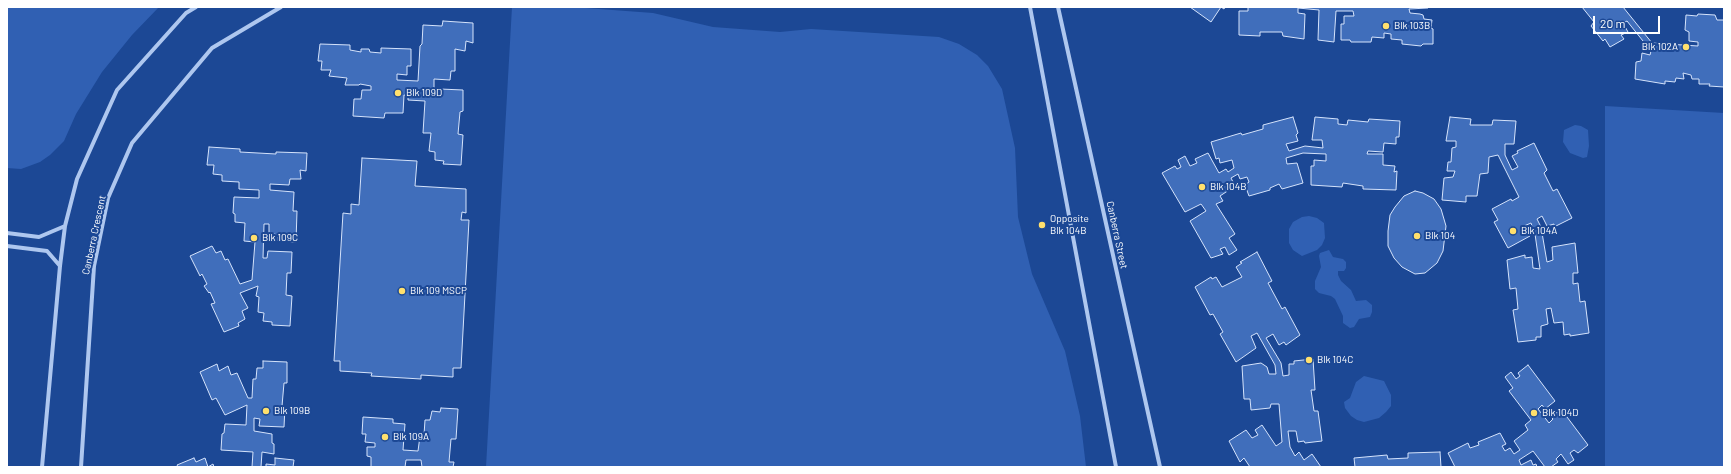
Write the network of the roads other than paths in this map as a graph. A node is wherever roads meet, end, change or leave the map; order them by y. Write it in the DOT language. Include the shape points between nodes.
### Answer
graph roads {
  1 [pos="196,7"];
  2 [pos="281,7"];
  3 [pos="1030,7"];
  4 [pos="1058,7"];
  5 [pos="65,226"];
  6 [pos="7,233"];
  7 [pos="7,246"];
  8 [pos="60,266"];
  9 [pos="42,467"];
  10 [pos="81,467"];
  11 [pos="1116,467"];
  12 [pos="1160,467"];
  1 -- 5 [label="street" via="186,13 117,90 77,179"];
  2 -- 10 [label="street, Canberra Crescent" via="212,48 132,143 108,198 94,266"];
  3 -- 11 [label="street"];
  4 -- 12 [label="street, Canberra Street"];
  5 -- 6 [label="street" via="39,237"];
  5 -- 8 [label="street"];
  7 -- 8 [label="street" via="47,251"];
  8 -- 9 [label="street"];
}
